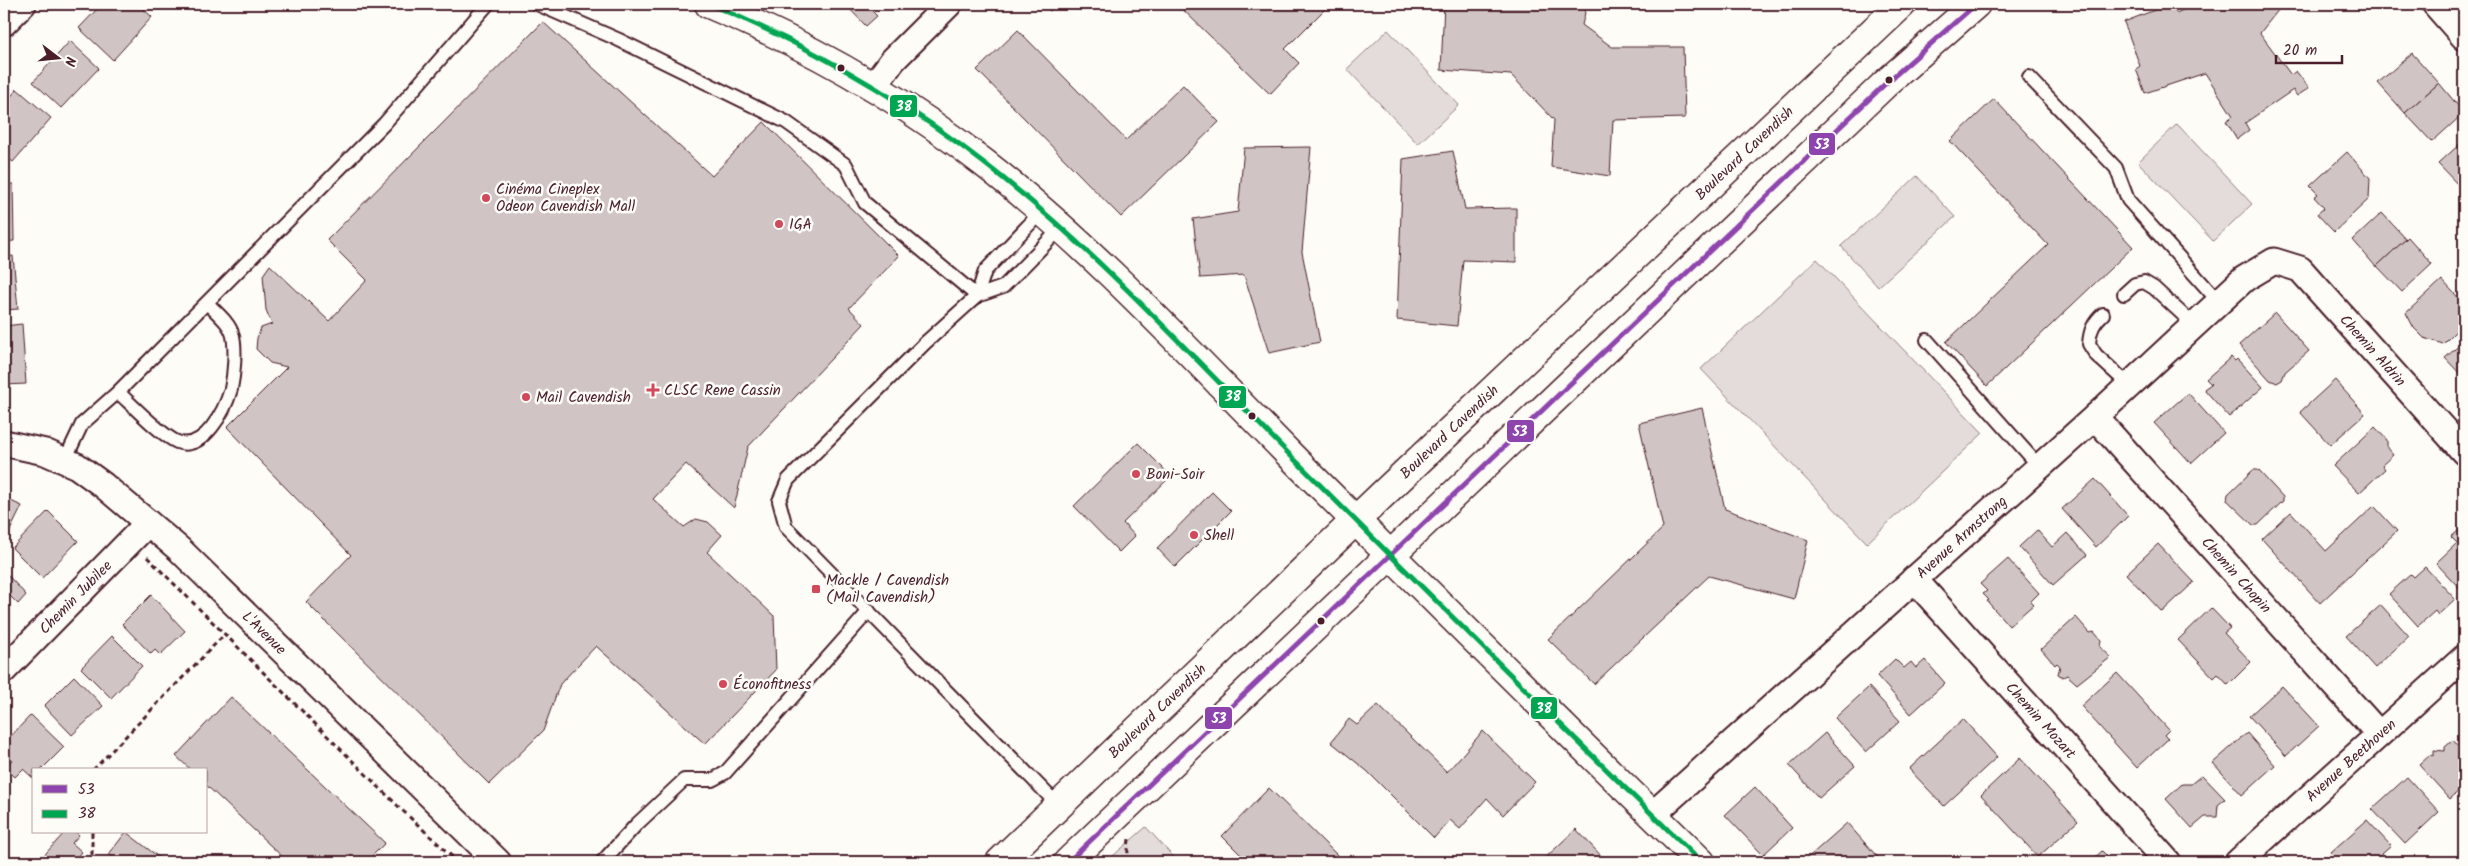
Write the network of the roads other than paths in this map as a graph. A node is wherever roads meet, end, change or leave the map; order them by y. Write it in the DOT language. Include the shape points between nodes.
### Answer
graph roads {
  1 [pos="23,4"];
  2 [pos="488,4"];
  3 [pos="537,4"];
  4 [pos="709,4"];
  5 [pos="949,4"];
  6 [pos="1902,4"];
  7 [pos="1976,4"];
  8 [pos="2435,4"];
  9 [pos="4,24"];
  10 [pos="2464,37"];
  11 [pos="2029,77"];
  12 [pos="873,87"];
  13 [pos="1051,219"];
  14 [pos="2274,262"];
  15 [pos="2124,294"];
  16 [pos="977,296"];
  17 [pos="2219,302"];
  18 [pos="207,303"];
  19 [pos="2103,314"];
  20 [pos="2194,325"];
  21 [pos="1927,340"];
  22 [pos="2129,386"];
  23 [pos="118,392"];
  24 [pos="2095,416"];
  25 [pos="4,443"];
  26 [pos="2464,452"];
  27 [pos="65,460"];
  28 [pos="2038,465"];
  29 [pos="1356,521"];
  30 [pos="148,523"];
  31 [pos="1390,554"];
  32 [pos="1914,579"];
  33 [pos="869,611"];
  34 [pos="2464,658"];
  35 [pos="4,670"];
  36 [pos="2379,734"];
  37 [pos="1059,806"];
  38 [pos="1652,815"];
  39 [pos="498,862"];
  40 [pos="602,862"];
  41 [pos="1000,862"];
  42 [pos="1068,862"];
  43 [pos="1701,862"];
  44 [pos="2168,862"];
  45 [pos="2238,862"];
  1 -- 9 [label="street"];
  2 -- 18 [label="lane" via="384,124"];
  3 -- 16 [label="lane" via="617,39 786,122 846,165 865,203"];
  4 -- 12 [label="main road" via="774,33"];
  5 -- 12 [label="street" via="893,60"];
  6 -- 29 [label="main road, Boulevard Cavendish"];
  7 -- 31 [label="main road" via="1885,84"];
  8 -- 10 [label="street"];
  11 -- 17 [label="lane" via="2116,168 2128,200"];
  12 -- 13 [label="main road" via="959,144"];
  13 -- 16 [label="lane" via="985,271"];
  13 -- 16 [label="lane" via="1003,287"];
  13 -- 29 [label="main road"];
  14 -- 17 [label="street, Avenue Armstrong" via="2244,279"];
  14 -- 26 [label="street, Chemin Aldrin" via="2300,269"];
  15 -- 20 [label="lane" via="2135,284 2144,282"];
  16 -- 33 [label="lane" via="925,343 788,480 779,501 786,527"];
  17 -- 20 [label="street, Avenue Armstrong"];
  18 -- 23 [label="lane"];
  18 -- 23 [label="lane" via="225,321 233,335 233,363 225,406 202,439 190,443 177,442"];
  19 -- 22 [label="lane" via="2090,330 2089,344 2096,355"];
  20 -- 22 [label="street, Avenue Armstrong"];
  21 -- 28 [label="lane"];
  22 -- 24 [label="street, Avenue Armstrong"];
  23 -- 27 [label="lane" via="82,424"];
  24 -- 28 [label="street, Avenue Armstrong"];
  24 -- 36 [label="street, Chemin Chopin"];
  25 -- 27 [label="street, L'Avenue"];
  27 -- 30 [label="street, L'Avenue" via="103,484"];
  28 -- 32 [label="street, Avenue Armstrong"];
  29 -- 31 [label="main road"];
  29 -- 37 [label="main road, Boulevard Cavendish"];
  30 -- 35 [label="street, Chemin Jubilee"];
  30 -- 39 [label="street, L'Avenue" via="179,549"];
  31 -- 38 [label="main road"];
  31 -- 42 [label="main road"];
  32 -- 38 [label="street, Avenue Armstrong"];
  32 -- 44 [label="street, Chemin Mozart"];
  33 -- 37 [label="lane"];
  33 -- 40 [label="lane" via="725,773 712,780 684,780"];
  34 -- 36 [label="street, Avenue Beethoven"];
  36 -- 45 [label="street, Avenue Beethoven"];
  37 -- 41 [label="main road, Boulevard Cavendish"];
  38 -- 43 [label="main road"];
}
